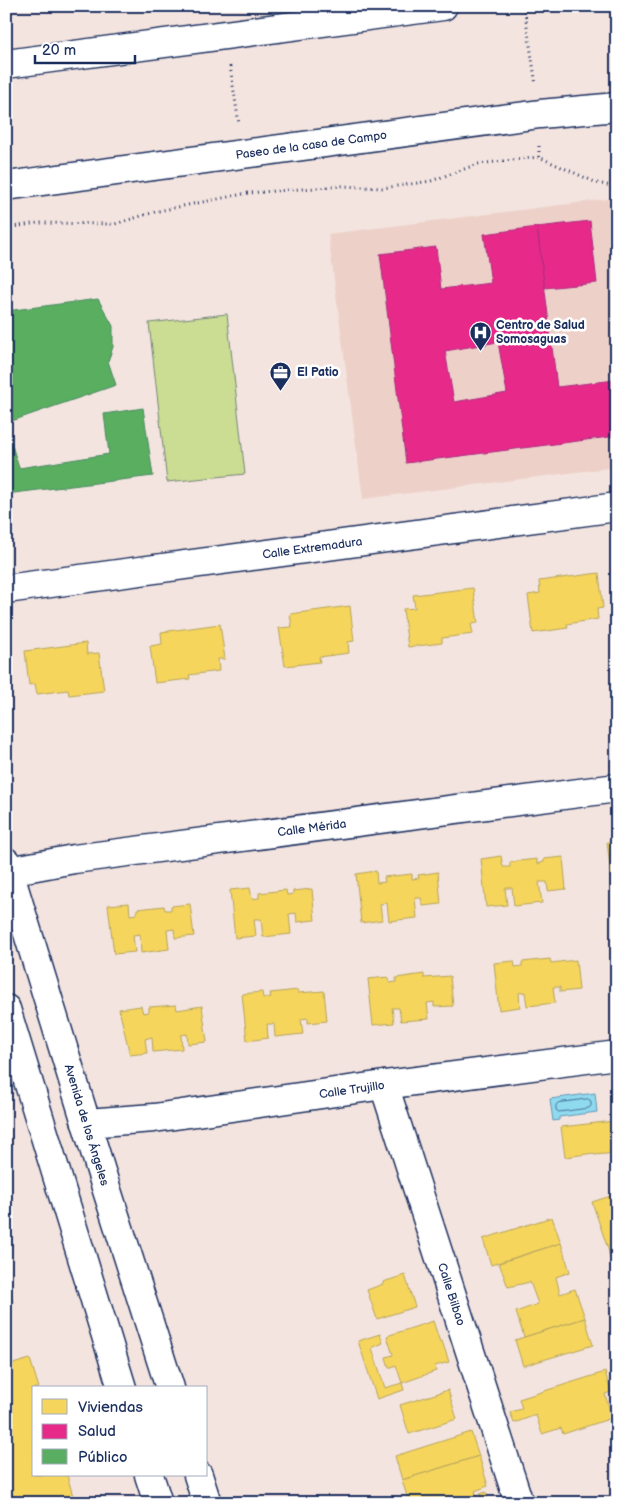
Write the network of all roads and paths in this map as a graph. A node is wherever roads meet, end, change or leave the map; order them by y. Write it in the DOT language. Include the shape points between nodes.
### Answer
graph roads {
  1 [pos="443,6"];
  2 [pos="226,36"];
  3 [pos="6,64"];
  4 [pos="617,107"];
  5 [pos="243,153"];
  6 [pos="6,186"];
  7 [pos="617,187"];
  8 [pos="248,193"];
  9 [pos="6,228"];
  10 [pos="617,507"];
  11 [pos="6,589"];
  12 [pos="617,788"];
  13 [pos="8,867"];
  14 [pos="6,1008"];
  15 [pos="617,1055"];
  16 [pos="384,1085"];
  17 [pos="86,1123"];
  18 [pos="121,1386"];
  19 [pos="169,1386"];
  20 [pos="149,1476"];
  21 [pos="198,1476"];
  22 [pos="158,1503"];
  23 [pos="207,1503"];
  24 [pos="519,1503"];
  1 -- 2 [label="street"];
  2 -- 3 [label="street"];
  2 -- 5 [label="path"];
  4 -- 5 [label="street, Paseo de la casa de Campo"];
  5 -- 6 [label="street, Paseo de la casa de Campo"];
  5 -- 8 [label="path"];
  7 -- 8 [label="path" via="596,183 539,157 478,164 431,181 384,188 342,186"];
  8 -- 9 [label="path" via="158,211 115,224 38,223"];
  10 -- 11 [label="street, Calle Extremadura"];
  12 -- 13 [label="street, Calle Mérida"];
  13 -- 17 [label="street, Avenida de los Ángeles"];
  14 -- 18 [label="street"];
  15 -- 16 [label="street, Calle Trujillo"];
  16 -- 17 [label="street, Calle Trujillo" via="154,1118"];
  16 -- 24 [label="street, Calle Bilbao"];
  17 -- 19 [label="street, Avenida de los Ángeles"];
  20 -- 22 [label="street"];
  21 -- 23 [label="street"];
}
